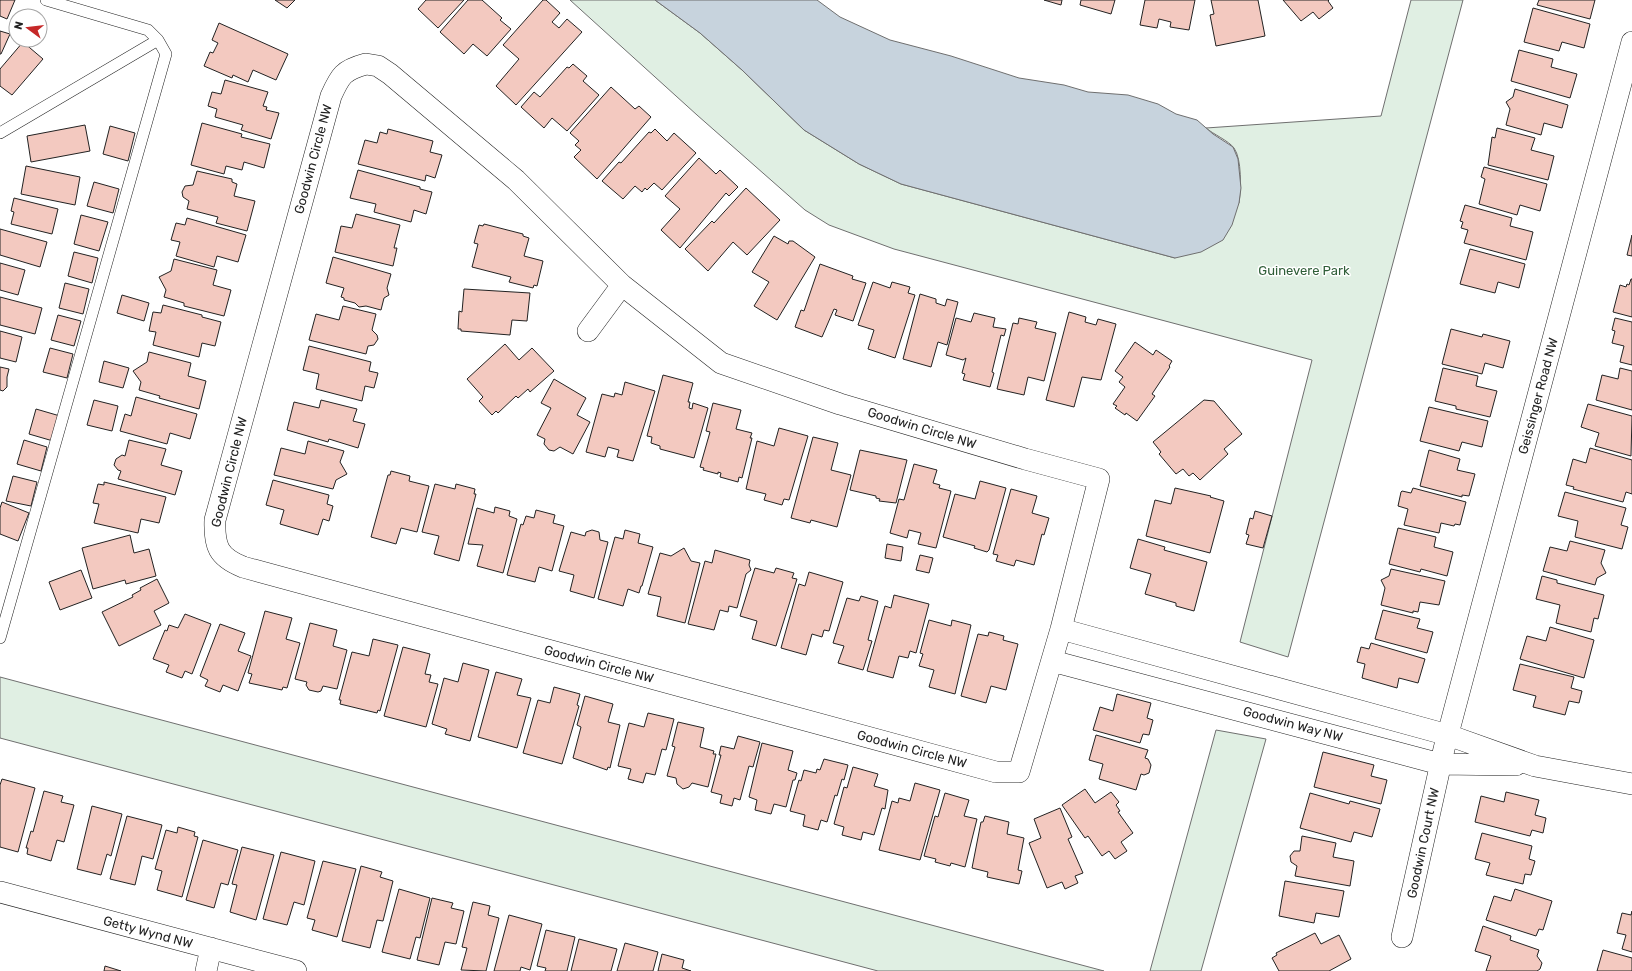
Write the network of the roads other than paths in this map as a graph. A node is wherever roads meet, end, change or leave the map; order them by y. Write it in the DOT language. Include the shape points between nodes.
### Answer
graph roads {
  1 [pos="46,0"];
  2 [pos="158,40"];
  3 [pos="1632,42"];
  4 [pos="0,133"];
  5 [pos="622,285"];
  6 [pos="588,331"];
  7 [pos="1061,629"];
  8 [pos="0,638"];
  9 [pos="1052,661"];
  10 [pos="1444,749"];
  11 [pos="1535,766"];
  12 [pos="1632,784"];
  13 [pos="0,892"];
  14 [pos="1402,937"];
  15 [pos="211,948"];
  16 [pos="206,971"];
  17 [pos="296,971"];
  1 -- 2 [label="lane" via="148,30"];
  2 -- 4 [label="lane"];
  2 -- 8 [label="lane" via="166,54"];
  3 -- 10 [label="street, Geissinger Road NW"];
  5 -- 6 [label="street"];
  5 -- 7 [label="street, Goodwin Circle NW" via="722,363 840,404 1025,459 1099,478"];
  5 -- 9 [label="street, Goodwin Circle NW" via="516,180 390,74 378,66 366,64 350,68 338,80 331,96 217,512 214,537 219,551 230,562 243,567 996,772 1019,772"];
  7 -- 9 [label="street, Goodwin Circle NW"];
  7 -- 10 [label="street, Goodwin Way NW"];
  9 -- 10 [label="street, Goodwin Way NW"];
  10 -- 11 [label="street, Goodwin Way NW"];
  10 -- 11 [label="street, Goodwin Way NW"];
  10 -- 14 [label="street, Goodwin Court NW"];
  11 -- 12 [label="street, Goodwin Way NW"];
  13 -- 15 [label="street, Getty Wynd NW"];
  15 -- 16 [label="street"];
  15 -- 17 [label="street, Getty Wynd NW"];
}
